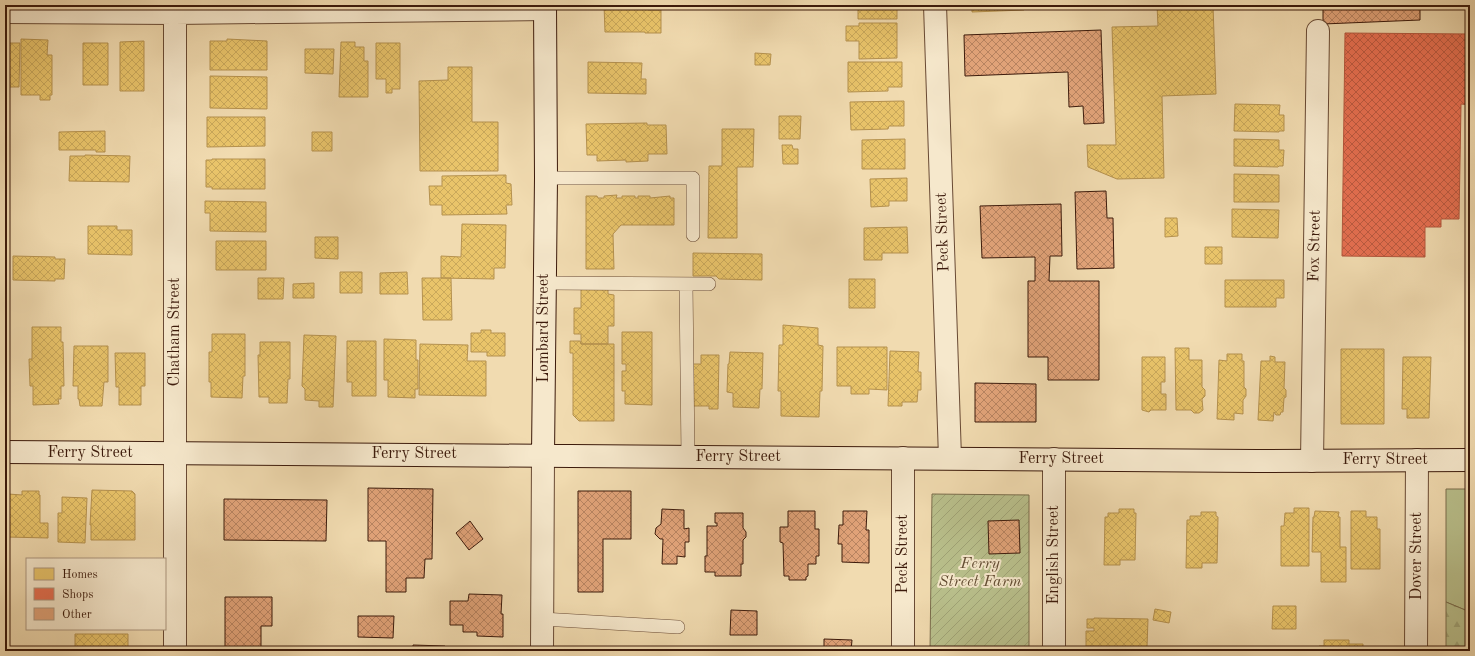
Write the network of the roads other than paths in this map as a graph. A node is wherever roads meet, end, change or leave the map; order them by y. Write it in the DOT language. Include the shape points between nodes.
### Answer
graph roads {
  1 [pos="935,5"];
  2 [pos="545,7"];
  3 [pos="5,12"];
  4 [pos="175,13"];
  5 [pos="1318,31"];
  6 [pos="546,178"];
  7 [pos="693,235"];
  8 [pos="545,283"];
  9 [pos="686,284"];
  10 [pos="709,284"];
  11 [pos="5,452"];
  12 [pos="174,453"];
  13 [pos="543,455"];
  14 [pos="688,456"];
  15 [pos="903,458"];
  16 [pos="950,458"];
  17 [pos="1054,459"];
  18 [pos="1417,460"];
  19 [pos="1470,460"];
  20 [pos="1312,461"];
  21 [pos="542,619"];
  22 [pos="678,627"];
  23 [pos="175,651"];
  24 [pos="542,651"];
  25 [pos="903,651"];
  26 [pos="1054,651"];
  27 [pos="1416,651"];
  1 -- 16 [label="street, Peck Street"];
  2 -- 4 [label="street"];
  2 -- 6 [label="street, Lombard Street"];
  3 -- 4 [label="street"];
  4 -- 12 [label="street, Chatham Street"];
  5 -- 20 [label="street, Fox Street"];
  6 -- 7 [label="lane" via="693,178"];
  6 -- 8 [label="street, Lombard Street"];
  8 -- 9 [label="lane"];
  8 -- 13 [label="street, Lombard Street"];
  9 -- 10 [label="lane"];
  9 -- 14 [label="lane"];
  11 -- 12 [label="street, Ferry Street"];
  12 -- 13 [label="street, Ferry Street"];
  12 -- 23 [label="street, Chatham Street"];
  13 -- 14 [label="street, Ferry Street"];
  13 -- 21 [label="street, Lombard Street"];
  14 -- 15 [label="street, Ferry Street"];
  15 -- 16 [label="street, Ferry Street"];
  15 -- 25 [label="street, Peck Street"];
  16 -- 17 [label="street, Ferry Street"];
  17 -- 20 [label="street, Ferry Street"];
  17 -- 26 [label="street, English Street"];
  18 -- 19 [label="street, Ferry Street"];
  18 -- 20 [label="street, Ferry Street"];
  18 -- 27 [label="street, Dover Street"];
  21 -- 22 [label="lane"];
  21 -- 24 [label="street, Lombard Street"];
}
